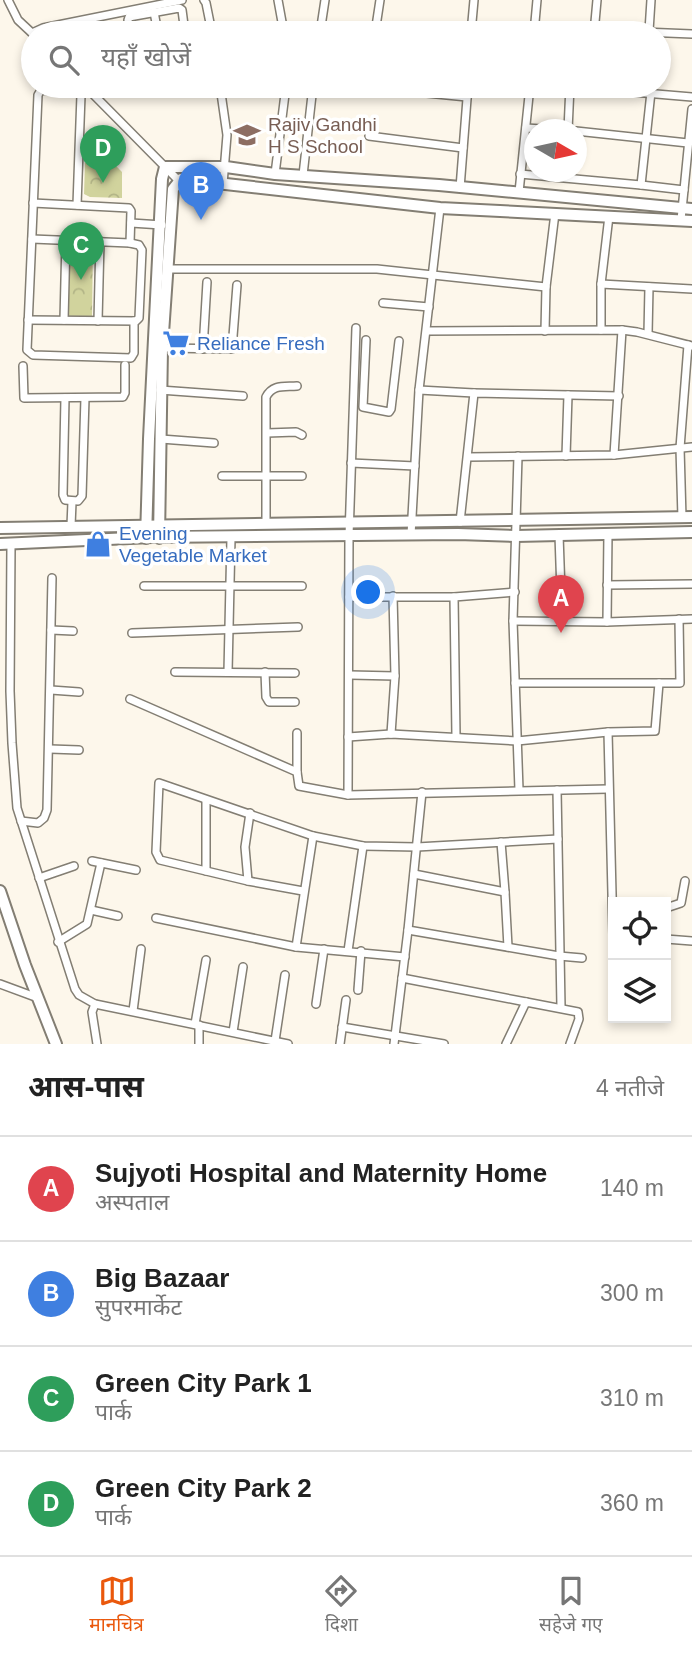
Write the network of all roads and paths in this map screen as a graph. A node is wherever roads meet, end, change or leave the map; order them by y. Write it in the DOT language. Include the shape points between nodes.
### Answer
graph roads {
  1 [pos="8,0"];
  2 [pos="182,0"];
  3 [pos="204,0"];
  4 [pos="278,0"];
  5 [pos="325,0"];
  6 [pos="380,0"];
  7 [pos="474,0"];
  8 [pos="537,0"];
  9 [pos="597,0"];
  10 [pos="651,0"];
  11 [pos="154,12"];
  12 [pos="78,21"];
  13 [pos="128,21"];
  14 [pos="156,21"];
  15 [pos="183,21"];
  16 [pos="210,21"];
  17 [pos="282,21"];
  18 [pos="322,21"];
  19 [pos="377,21"];
  20 [pos="472,21"];
  21 [pos="535,21"];
  22 [pos="595,21"];
  23 [pos="650,21"];
  24 [pos="21,23"];
  25 [pos="671,33"];
  26 [pos="692,34"];
  27 [pos="671,94"];
  28 [pos="692,97"];
  29 [pos="38,98"];
  30 [pos="82,98"];
  31 [pos="97,98"];
  32 [pos="222,98"];
  33 [pos="284,98"];
  34 [pos="312,98"];
  35 [pos="467,98"];
  36 [pos="529,98"];
  37 [pos="569,98"];
  38 [pos="650,98"];
  39 [pos="692,109"];
  40 [pos="527,119"];
  41 [pos="568,119"];
  42 [pos="587,132"];
  43 [pos="369,136"];
  44 [pos="645,137"];
  45 [pos="524,143"];
  46 [pos="688,143"];
  47 [pos="463,148"];
  48 [pos="165,167"];
  49 [pos="226,167"];
  50 [pos="275,173"];
  51 [pos="520,174"];
  52 [pos="524,174"];
  53 [pos="303,176"];
  54 [pos="587,178"];
  55 [pos="179,181"];
  56 [pos="223,184"];
  57 [pos="640,185"];
  58 [pos="460,188"];
  59 [pos="684,190"];
  60 [pos="519,192"];
  61 [pos="33,203"];
  62 [pos="77,205"];
  63 [pos="440,208"];
  64 [pos="458,209"];
  65 [pos="687,209"];
  66 [pos="516,211"];
  67 [pos="555,213"];
  68 [pos="609,216"];
  69 [pos="686,221"];
  70 [pos="131,223"];
  71 [pos="165,225"];
  72 [pos="32,239"];
  73 [pos="66,240"];
  74 [pos="100,241"];
  75 [pos="130,243"];
  76 [pos="167,269"];
  77 [pos="432,274"];
  78 [pos="207,282"];
  79 [pos="601,284"];
  80 [pos="236,285"];
  81 [pos="546,287"];
  82 [pos="649,287"];
  83 [pos="692,289"];
  84 [pos="383,303"];
  85 [pos="429,307"];
  86 [pos="28,320"];
  87 [pos="64,320"];
  88 [pos="98,321"];
  89 [pos="134,321"];
  90 [pos="356,328"];
  91 [pos="601,330"];
  92 [pos="622,330"];
  93 [pos="427,331"];
  94 [pos="545,331"];
  95 [pos="648,334"];
  96 [pos="366,340"];
  97 [pos="399,341"];
  98 [pos="690,346"];
  99 [pos="162,348"];
  100 [pos="203,349"];
  101 [pos="125,365"];
  102 [pos="23,366"];
  103 [pos="354,373"];
  104 [pos="365,374"];
  105 [pos="297,386"];
  106 [pos="157,389"];
  107 [pos="419,390"];
  108 [pos="474,393"];
  109 [pos="568,395"];
  110 [pos="243,396"];
  111 [pos="619,396"];
  112 [pos="65,398"];
  113 [pos="85,398"];
  114 [pos="267,433"];
  115 [pos="302,435"];
  116 [pos="161,439"];
  117 [pos="214,443"];
  118 [pos="680,447"];
  119 [pos="692,447"];
  120 [pos="614,455"];
  121 [pos="518,456"];
  122 [pos="566,456"];
  123 [pos="468,457"];
  124 [pos="351,463"];
  125 [pos="415,466"];
  126 [pos="222,476"];
  127 [pos="266,476"];
  128 [pos="302,476"];
  129 [pos="72,502"];
  130 [pos="687,517"];
  131 [pos="515,521"];
  132 [pos="411,522"];
  133 [pos="460,522"];
  134 [pos="266,523"];
  135 [pos="350,523"];
  136 [pos="71,526"];
  137 [pos="0,528"];
  138 [pos="146,532"];
  139 [pos="159,532"];
  140 [pos="692,532"];
  141 [pos="608,533"];
  142 [pos="411,535"];
  143 [pos="559,535"];
  144 [pos="349,536"];
  145 [pos="516,536"];
  146 [pos="231,538"];
  147 [pos="6,545"];
  148 [pos="52,578"];
  149 [pos="692,584"];
  150 [pos="231,585"];
  151 [pos="607,585"];
  152 [pos="144,586"];
  153 [pos="302,586"];
  154 [pos="515,592"];
  155 [pos="393,596"];
  156 [pos="349,597"];
  157 [pos="454,597"];
  158 [pos="680,618"];
  159 [pos="692,619"];
  160 [pos="513,621"];
  161 [pos="562,621"];
  162 [pos="607,622"];
  163 [pos="298,628"];
  164 [pos="51,630"];
  165 [pos="230,630"];
  166 [pos="73,631"];
  167 [pos="132,633"];
  168 [pos="175,672"];
  169 [pos="228,672"];
  170 [pos="265,672"];
  171 [pos="295,673"];
  172 [pos="350,676"];
  173 [pos="395,676"];
  174 [pos="515,683"];
  175 [pos="659,683"];
  176 [pos="51,690"];
  177 [pos="79,692"];
  178 [pos="130,699"];
  179 [pos="295,702"];
  180 [pos="608,732"];
  181 [pos="297,733"];
  182 [pos="391,734"];
  183 [pos="456,736"];
  184 [pos="348,737"];
  185 [pos="517,741"];
  186 [pos="50,749"];
  187 [pos="79,750"];
  188 [pos="297,772"];
  189 [pos="608,789"];
  190 [pos="519,790"];
  191 [pos="556,790"];
  192 [pos="422,792"];
  193 [pos="348,794"];
  194 [pos="206,800"];
  195 [pos="250,813"];
  196 [pos="21,821"];
  197 [pos="313,836"];
  198 [pos="558,839"];
  199 [pos="501,842"];
  200 [pos="363,846"];
  201 [pos="416,847"];
  202 [pos="74,866"];
  203 [pos="136,870"];
  204 [pos="206,871"];
  205 [pos="414,874"];
  206 [pos="39,878"];
  207 [pos="248,881"];
  208 [pos="685,881"];
  209 [pos="0,891"];
  210 [pos="303,891"];
  211 [pos="505,892"];
  212 [pos="612,897"];
  213 [pos="671,906"];
  214 [pos="91,910"];
  215 [pos="118,916"];
  216 [pos="156,918"];
  217 [pos="408,930"];
  218 [pos="671,939"];
  219 [pos="692,941"];
  220 [pos="58,942"];
  221 [pos="296,947"];
  222 [pos="508,947"];
  223 [pos="142,949"];
  224 [pos="324,949"];
  225 [pos="348,950"];
  226 [pos="361,951"];
  227 [pos="559,956"];
  228 [pos="405,957"];
  229 [pos="582,958"];
  230 [pos="206,960"];
  231 [pos="243,967"];
  232 [pos="285,975"];
  233 [pos="402,978"];
  234 [pos="0,985"];
  235 [pos="358,990"];
  236 [pos="39,998"];
  237 [pos="346,1000"];
  238 [pos="526,1002"];
  239 [pos="95,1004"];
  240 [pos="316,1004"];
  241 [pos="561,1007"];
  242 [pos="133,1011"];
  243 [pos="197,1025"];
  244 [pos="342,1027"];
  245 [pos="233,1032"];
  246 [pos="394,1040"];
  247 [pos="275,1041"];
  248 [pos="265,1042"];
  249 [pos="56,1044"];
  250 [pos="97,1044"];
  251 [pos="199,1044"];
  252 [pos="288,1044"];
  253 [pos="340,1044"];
  254 [pos="444,1044"];
  255 [pos="506,1044"];
  256 [pos="570,1044"];
  1 -- 24 [label="street"];
  2 -- 12 [label="street"];
  3 -- 16 [label="street"];
  4 -- 17 [label="street"];
  5 -- 18 [label="street"];
  6 -- 19 [label="street"];
  7 -- 20 [label="street"];
  8 -- 21 [label="street"];
  9 -- 22 [label="street"];
  10 -- 23 [label="street"];
  11 -- 13 [label="street" via="128,17"];
  11 -- 14 [label="street"];
  11 -- 15 [label="street" via="181,8"];
  25 -- 26 [label="street"];
  27 -- 28 [label="street"];
  29 -- 61 [label="street"];
  30 -- 62 [label="street"];
  31 -- 48 [label="street"];
  32 -- 49 [label="street"];
  33 -- 50 [label="street"];
  34 -- 53 [label="street"];
  35 -- 47 [label="street"];
  36 -- 40 [label="street"];
  37 -- 41 [label="street"];
  38 -- 44 [label="street"];
  39 -- 46 [label="street"];
  42 -- 44 [label="street"];
  43 -- 47 [label="street"];
  44 -- 46 [label="street"];
  44 -- 57 [label="street"];
  45 -- 51 [label="street"];
  46 -- 59 [label="street"];
  47 -- 58 [label="street"];
  48 -- 49 [label="street"];
  48 -- 55 [label="street"];
  48 -- 71 [label="street"];
  49 -- 50 [label="street"];
  49 -- 56 [label="street"];
  50 -- 53 [label="street"];
  51 -- 52 [label="street"];
  51 -- 60 [label="street"];
  53 -- 58 [label="street"];
  54 -- 57 [label="street"];
  55 -- 56 [label="street"];
  55 -- 71 [label="street"];
  56 -- 63 [label="street"];
  57 -- 59 [label="street"];
  58 -- 60 [label="street"];
  58 -- 64 [label="street"];
  59 -- 65 [label="street"];
  60 -- 65 [label="street"];
  60 -- 66 [label="street"];
  61 -- 62 [label="street"];
  61 -- 72 [label="street"];
  62 -- 70 [label="street" via="127,207"];
  63 -- 64 [label="street"];
  63 -- 77 [label="street"];
  64 -- 66 [label="street"];
  65 -- 69 [label="street"];
  66 -- 67 [label="street"];
  67 -- 68 [label="street"];
  67 -- 81 [label="street"];
  68 -- 69 [label="street"];
  68 -- 79 [label="street"];
  70 -- 71 [label="street"];
  70 -- 75 [label="street"];
  71 -- 76 [label="street"];
  71 -- 106 [label="street"];
  72 -- 73 [label="street"];
  72 -- 86 [label="street"];
  73 -- 74 [label="street"];
  73 -- 87 [label="street"];
  74 -- 75 [label="street"];
  74 -- 88 [label="street"];
  75 -- 89 [label="street" via="142,250 139,318"];
  76 -- 77 [label="street"];
  76 -- 99 [label="street"];
  77 -- 81 [label="street"];
  77 -- 85 [label="street"];
  78 -- 100 [label="street"];
  79 -- 82 [label="street"];
  79 -- 91 [label="street"];
  80 -- 100 [label="street" via="232,349"];
  81 -- 94 [label="street"];
  82 -- 83 [label="street"];
  82 -- 95 [label="street"];
  84 -- 85 [label="street"];
  85 -- 93 [label="street"];
  86 -- 87 [label="street"];
  86 -- 89 [label="street" via="30,355 131,358"];
  87 -- 88 [label="street"];
  88 -- 89 [label="street"];
  90 -- 103 [label="street"];
  91 -- 92 [label="street"];
  91 -- 94 [label="street"];
  92 -- 95 [label="street"];
  92 -- 111 [label="street"];
  93 -- 94 [label="street"];
  93 -- 107 [label="street"];
  95 -- 98 [label="street"];
  96 -- 104 [label="street"];
  97 -- 104 [label="street" via="390,412 364,408"];
  98 -- 118 [label="street"];
  99 -- 100 [label="street"];
  99 -- 106 [label="street"];
  101 -- 113 [label="street" via="125,396"];
  102 -- 112 [label="street" via="24,398"];
  103 -- 104 [label="street"];
  103 -- 124 [label="street"];
  105 -- 114 [label="street" via="270,390 266,397"];
  106 -- 110 [label="street"];
  106 -- 116 [label="street"];
  106 -- 138 [label="street"];
  107 -- 108 [label="street"];
  107 -- 125 [label="street"];
  108 -- 109 [label="street"];
  108 -- 123 [label="street"];
  109 -- 111 [label="street"];
  109 -- 122 [label="street"];
  111 -- 120 [label="street"];
  112 -- 113 [label="street"];
  112 -- 129 [label="street" via="63,495"];
  113 -- 129 [label="street" via="82,496"];
  114 -- 115 [label="street"];
  114 -- 127 [label="street"];
  116 -- 117 [label="street"];
  116 -- 139 [label="street"];
  118 -- 119 [label="street"];
  118 -- 120 [label="street"];
  118 -- 130 [label="street"];
  120 -- 122 [label="street"];
  121 -- 122 [label="street"];
  121 -- 123 [label="street"];
  121 -- 131 [label="street"];
  123 -- 133 [label="street"];
  124 -- 125 [label="street"];
  124 -- 135 [label="street"];
  125 -- 132 [label="street"];
  126 -- 127 [label="street"];
  127 -- 128 [label="street"];
  127 -- 134 [label="street"];
  129 -- 136 [label="street"];
  130 -- 131 [label="street"];
  131 -- 133 [label="street"];
  131 -- 145 [label="street"];
  132 -- 133 [label="street"];
  132 -- 135 [label="street"];
  132 -- 142 [label="street"];
  134 -- 135 [label="street"];
  134 -- 139 [label="street"];
  135 -- 144 [label="street"];
  136 -- 137 [label="street"];
  136 -- 138 [label="street"];
  138 -- 139 [label="street"];
  138 -- 147 [label="street"];
  139 -- 146 [label="street"];
  140 -- 141 [label="street"];
  141 -- 143 [label="street"];
  141 -- 151 [label="street"];
  142 -- 144 [label="street"];
  142 -- 145 [label="street"];
  143 -- 145 [label="street"];
  143 -- 161 [label="street"];
  144 -- 146 [label="street"];
  144 -- 156 [label="street"];
  145 -- 154 [label="street"];
  146 -- 150 [label="street"];
  147 -- 196 [label="street" via="12,743"];
  148 -- 164 [label="street"];
  149 -- 151 [label="street"];
  150 -- 152 [label="street"];
  150 -- 153 [label="street"];
  150 -- 165 [label="street"];
  151 -- 162 [label="street"];
  154 -- 157 [label="street"];
  154 -- 160 [label="street"];
  155 -- 156 [label="street"];
  155 -- 157 [label="street"];
  155 -- 173 [label="street"];
  156 -- 172 [label="street"];
  157 -- 183 [label="street"];
  158 -- 159 [label="street"];
  158 -- 162 [label="street"];
  158 -- 175 [label="street" via="680,682"];
  160 -- 161 [label="street"];
  160 -- 174 [label="street"];
  161 -- 162 [label="street"];
  163 -- 165 [label="street"];
  164 -- 166 [label="street"];
  164 -- 176 [label="street"];
  165 -- 167 [label="street"];
  165 -- 169 [label="street"];
  168 -- 169 [label="street"];
  169 -- 170 [label="street"];
  170 -- 171 [label="street"];
  170 -- 179 [label="street" via="269,702"];
  172 -- 173 [label="street"];
  172 -- 184 [label="street"];
  173 -- 182 [label="street"];
  174 -- 175 [label="street"];
  174 -- 185 [label="street"];
  175 -- 180 [label="street" via="655,731"];
  176 -- 177 [label="street"];
  176 -- 186 [label="street"];
  178 -- 188 [label="street"];
  180 -- 185 [label="street"];
  180 -- 189 [label="street"];
  181 -- 188 [label="street"];
  182 -- 183 [label="street"];
  182 -- 184 [label="street"];
  183 -- 185 [label="street"];
  184 -- 193 [label="street"];
  185 -- 190 [label="street"];
  186 -- 187 [label="street"];
  186 -- 196 [label="street" via="46,814 38,823"];
  188 -- 193 [label="street" via="299,786"];
  189 -- 191 [label="street"];
  189 -- 212 [label="street"];
  190 -- 191 [label="street"];
  190 -- 192 [label="street"];
  191 -- 198 [label="street"];
  192 -- 193 [label="street"];
  192 -- 201 [label="street"];
  194 -- 195 [label="street"];
  194 -- 204 [label="street"];
  194 -- 204 [label="street" via="159,783 156,852 160,860"];
  195 -- 197 [label="street"];
  195 -- 207 [label="street"];
  196 -- 206 [label="street"];
  197 -- 200 [label="street"];
  197 -- 210 [label="street"];
  198 -- 199 [label="street"];
  198 -- 227 [label="street"];
  199 -- 201 [label="street"];
  199 -- 211 [label="street"];
  200 -- 201 [label="street"];
  200 -- 225 [label="street"];
  201 -- 205 [label="street"];
  202 -- 206 [label="street"];
  203 -- 214 [label="street" via="97,862"];
  204 -- 207 [label="street"];
  205 -- 211 [label="street"];
  205 -- 217 [label="street"];
  206 -- 220 [label="street"];
  207 -- 210 [label="street"];
  208 -- 213 [label="street" via="681,903"];
  209 -- 236 [label="street"];
  210 -- 221 [label="street"];
  211 -- 222 [label="street"];
  214 -- 215 [label="street"];
  214 -- 220 [label="street" via="86,927"];
  216 -- 221 [label="street"];
  217 -- 222 [label="street"];
  217 -- 228 [label="street"];
  218 -- 219 [label="street"];
  220 -- 239 [label="street" via="76,992"];
  221 -- 224 [label="street"];
  222 -- 227 [label="street"];
  223 -- 242 [label="street"];
  224 -- 225 [label="street"];
  224 -- 240 [label="street"];
  225 -- 226 [label="street"];
  226 -- 228 [label="street"];
  226 -- 235 [label="street"];
  227 -- 229 [label="street"];
  227 -- 241 [label="street"];
  228 -- 233 [label="street"];
  230 -- 243 [label="street"];
  231 -- 245 [label="street"];
  232 -- 247 [label="street"];
  233 -- 238 [label="street"];
  233 -- 246 [label="street"];
  234 -- 236 [label="street"];
  236 -- 249 [label="street"];
  237 -- 244 [label="street"];
  238 -- 241 [label="street"];
  238 -- 255 [label="street"];
  239 -- 242 [label="street"];
  239 -- 250 [label="street"];
  241 -- 256 [label="street" via="578,1012"];
  242 -- 243 [label="street"];
  243 -- 245 [label="street"];
  243 -- 251 [label="street"];
  244 -- 246 [label="street"];
  244 -- 253 [label="street"];
  245 -- 248 [label="street"];
  246 -- 254 [label="street"];
  247 -- 248 [label="street"];
  247 -- 252 [label="street"];
}
